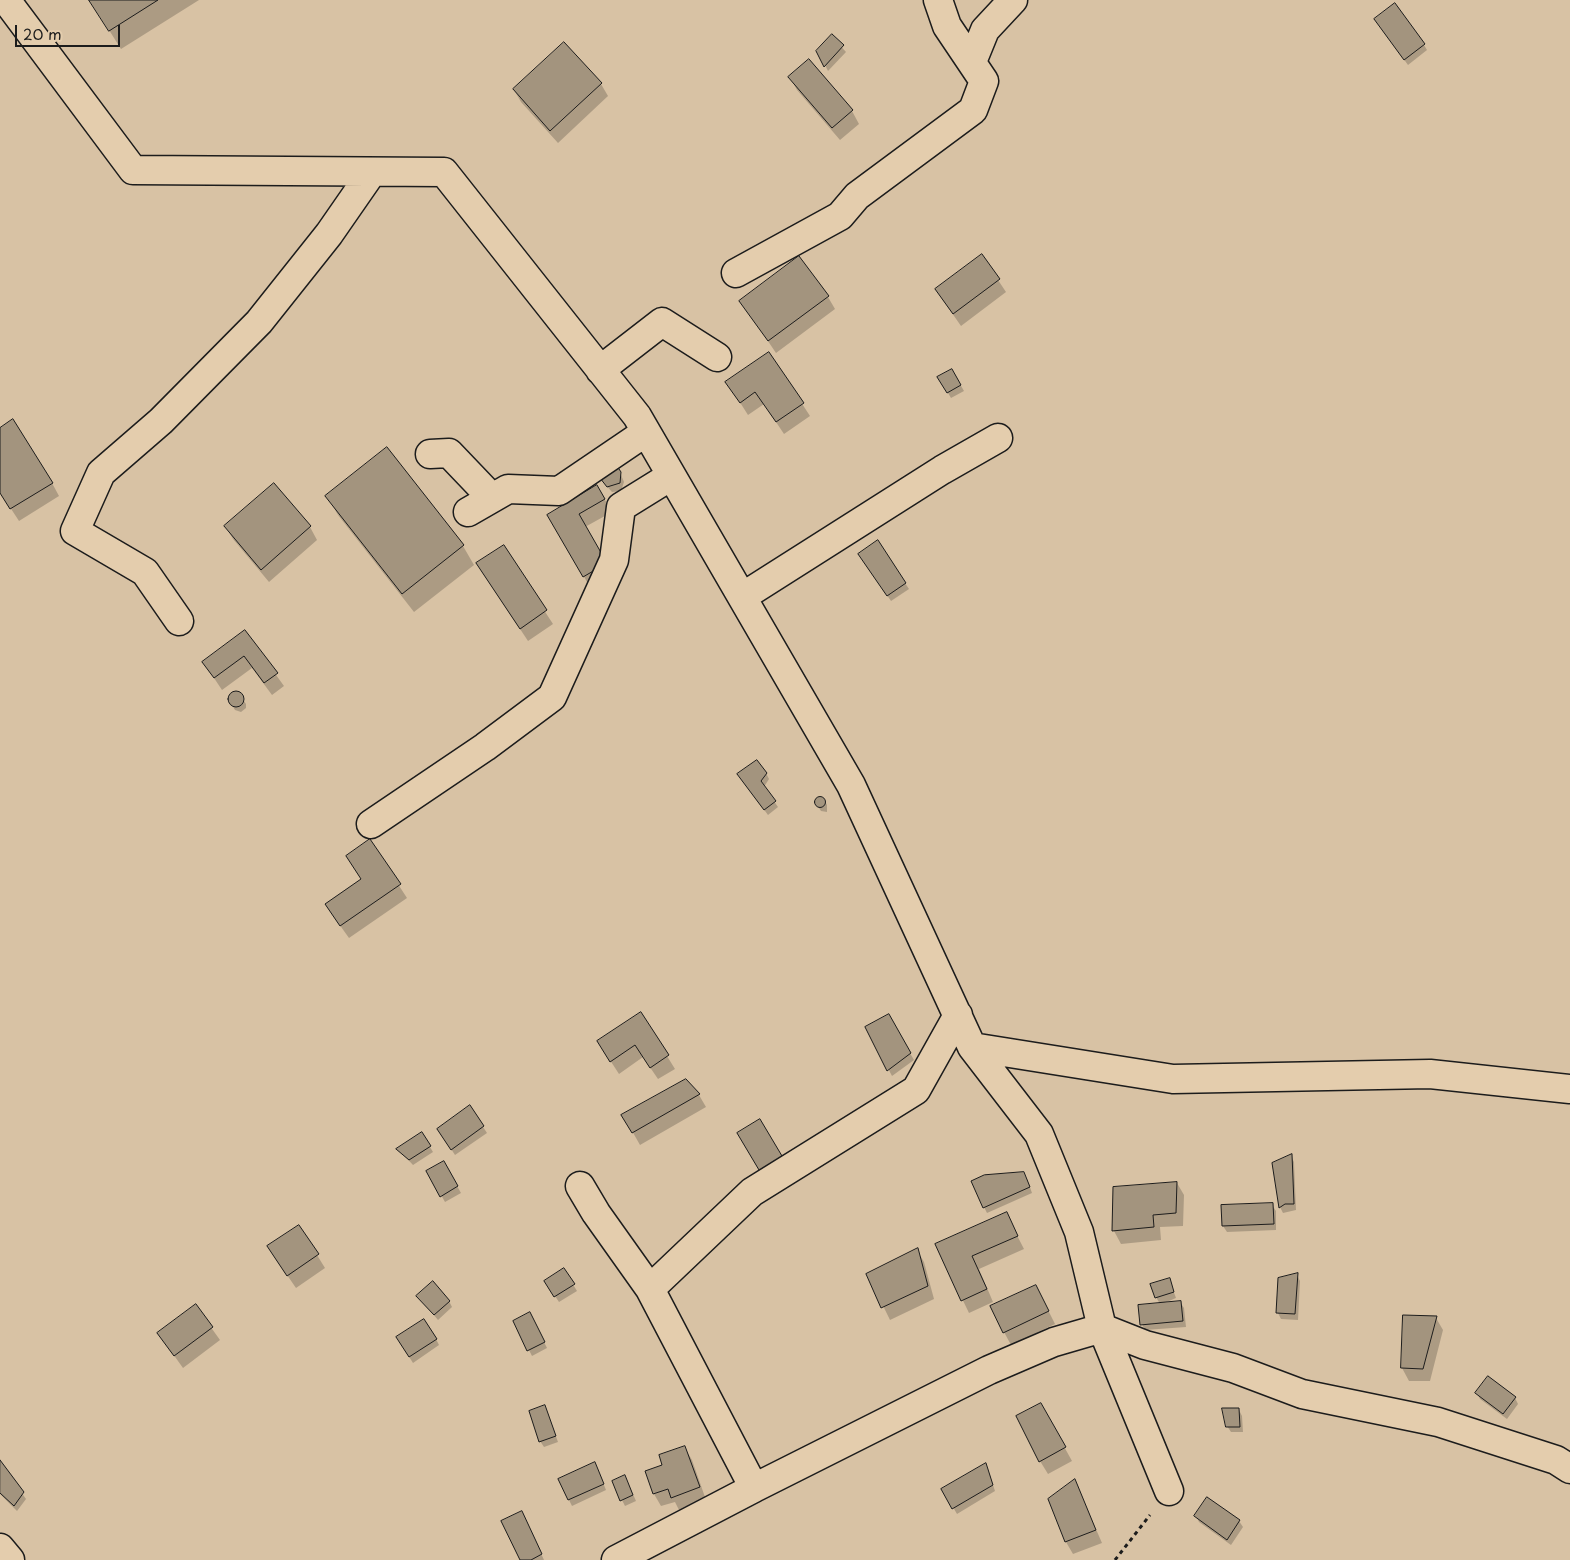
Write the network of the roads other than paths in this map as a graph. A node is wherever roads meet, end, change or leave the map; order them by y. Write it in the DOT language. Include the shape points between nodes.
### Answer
graph roads {
  1 [pos="6,0"];
  2 [pos="938,0"];
  3 [pos="1013,0"];
  4 [pos="972,62"];
  5 [pos="372,172"];
  6 [pos="736,273"];
  7 [pos="717,357"];
  8 [pos="600,370"];
  9 [pos="646,432"];
  10 [pos="998,438"];
  11 [pos="430,454"];
  12 [pos="672,476"];
  13 [pos="492,498"];
  14 [pos="468,512"];
  15 [pos="742,597"];
  16 [pos="179,621"];
  17 [pos="371,824"];
  18 [pos="958,1016"];
  19 [pos="972,1047"];
  20 [pos="1570,1089"];
  21 [pos="580,1186"];
  22 [pos="650,1289"];
  23 [pos="1102,1328"];
  24 [pos="1570,1469"];
  25 [pos="754,1488"];
  26 [pos="1169,1491"];
  27 [pos="0,1548"];
  28 [pos="10,1560"];
  29 [pos="616,1560"];
  1 -- 5 [label="street" via="133,170"];
  2 -- 4 [label="street" via="947,26"];
  3 -- 4 [label="street" via="985,30"];
  4 -- 6 [label="street" via="984,81 973,110 857,196 840,216"];
  5 -- 8 [label="street" via="444,172"];
  5 -- 16 [label="street" via="329,234 259,322 161,421 101,473 75,531 145,572"];
  7 -- 8 [label="street" via="662,322"];
  8 -- 9 [label="street"];
  9 -- 12 [label="street"];
  9 -- 13 [label="street" via="559,491 508,488"];
  10 -- 15 [label="street"];
  11 -- 13 [label="street" via="449,453"];
  12 -- 15 [label="street"];
  12 -- 17 [label="street" via="621,507 614,560 552,697"];
  13 -- 14 [label="street"];
  15 -- 18 [label="street" via="851,785"];
  18 -- 19 [label="street"];
  18 -- 22 [label="street" via="916,1090 752,1192"];
  19 -- 20 [label="street" via="1173,1079 1430,1074"];
  19 -- 23 [label="street" via="1039,1134 1079,1232"];
  21 -- 22 [label="street"];
  22 -- 25 [label="street"];
  23 -- 24 [label="street" via="1145,1345 1232,1368 1302,1394 1438,1422 1556,1460"];
  23 -- 25 [label="street" via="1054,1342 989,1370"];
  23 -- 26 [label="street"];
  25 -- 29 [label="street"];
  27 -- 28 [label="street"];
}
